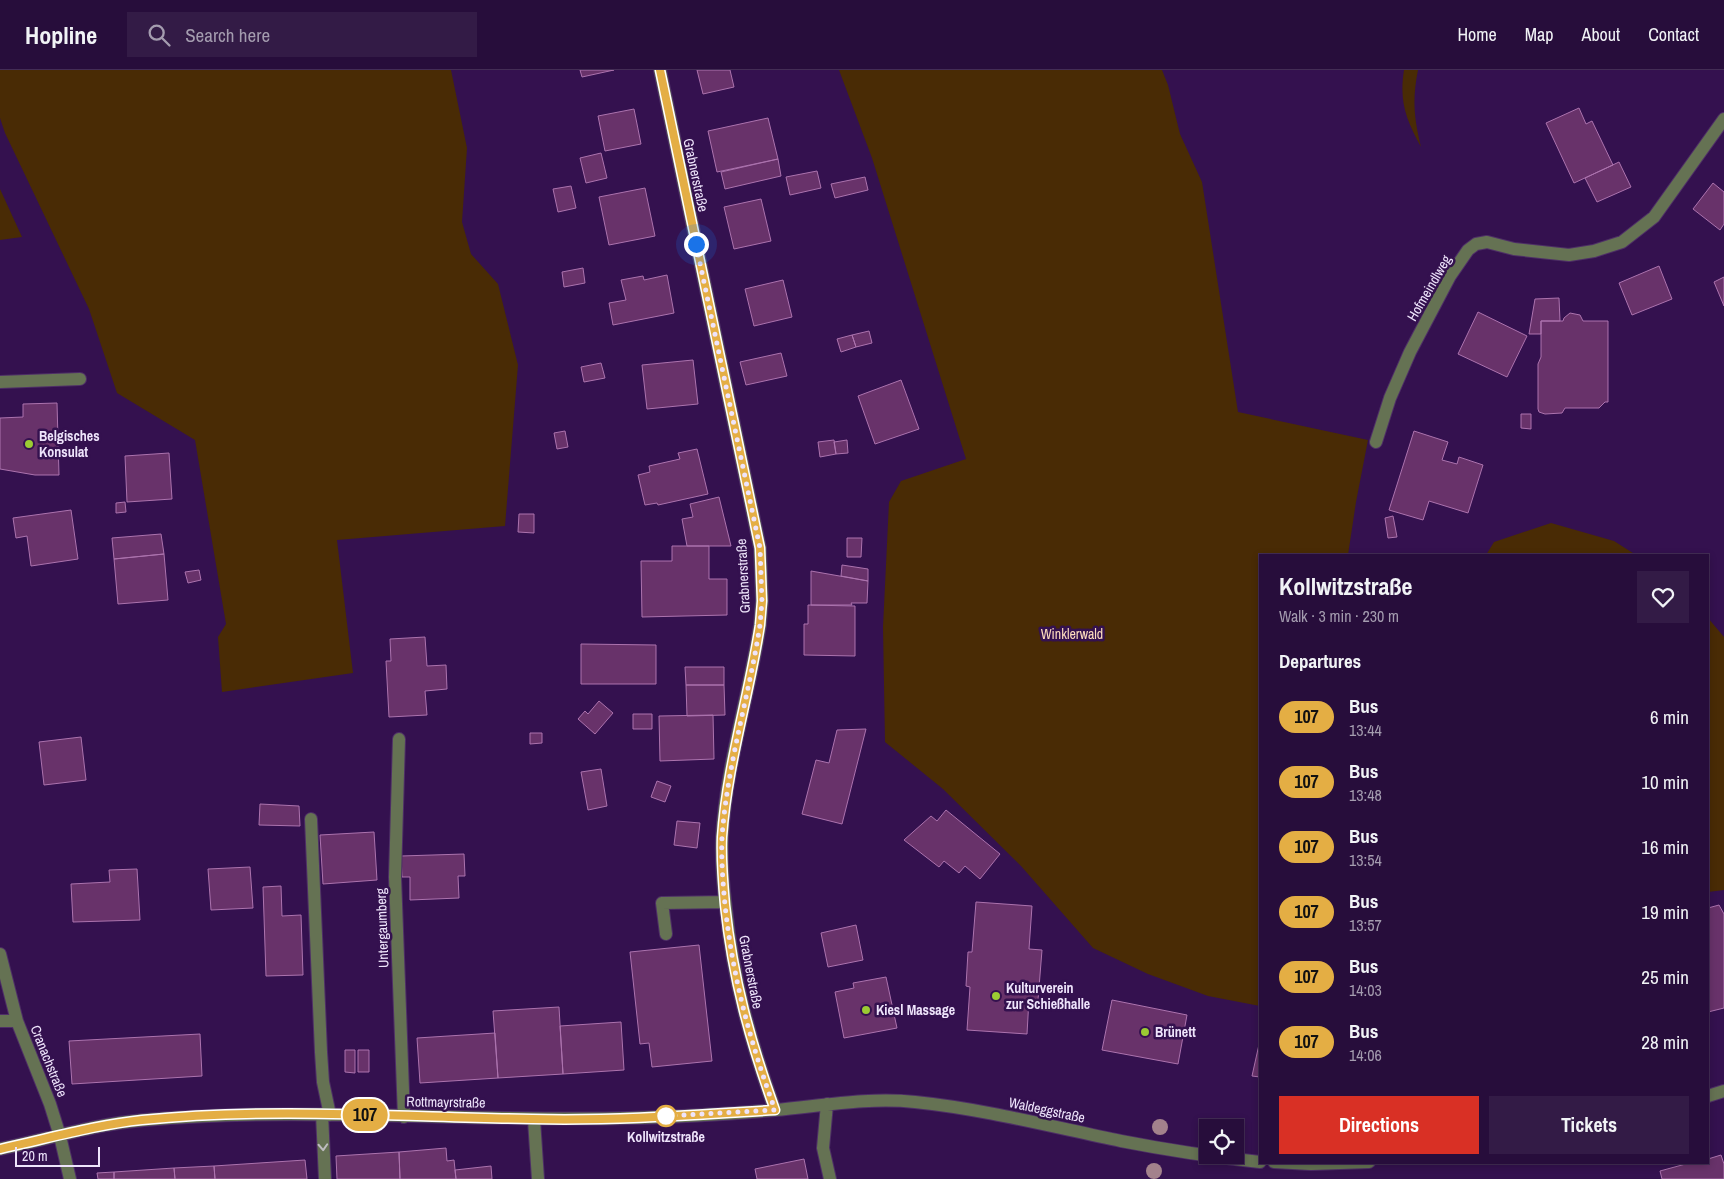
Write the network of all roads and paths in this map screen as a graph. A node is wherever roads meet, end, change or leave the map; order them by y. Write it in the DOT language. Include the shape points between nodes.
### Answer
graph roads {
  1 [pos="660,70"];
  2 [pos="1724,119"];
  3 [pos="80,379"];
  4 [pos="0,382"];
  5 [pos="1376,442"];
  6 [pos="399,740"];
  7 [pos="311,819"];
  8 [pos="725,902"];
  9 [pos="666,934"];
  10 [pos="0,954"];
  11 [pos="0,1021"];
  12 [pos="17,1021"];
  13 [pos="1724,1091"];
  14 [pos="1709,1096"];
  15 [pos="827,1104"];
  16 [pos="775,1110"];
  17 [pos="326,1114"];
  18 [pos="404,1116"];
  19 [pos="534,1120"];
  20 [pos="60,1136"];
  21 [pos="0,1148"];
  22 [pos="1259,1162"];
  23 [pos="70,1179"];
  24 [pos="324,1179"];
  25 [pos="538,1179"];
  26 [pos="830,1179"];
  1 -- 8 [label="street, Grabnerstraße" via="760,548 760,625 733,761 722,837"];
  2 -- 5 [label="street, Hofmeindlweg" via="1654,216 1622,242 1594,252 1569,255 1514,249 1487,242 1468,250 1450,276 1410,352"];
  3 -- 4 [label="street"];
  6 -- 18 [label="street, Untergaumberg" via="395,877"];
  7 -- 17 [label="street"];
  8 -- 9 [label="street" via="662,903"];
  8 -- 16 [label="street, Grabnerstraße" via="742,1009"];
  10 -- 12 [label="street, Cranachstraße"];
  11 -- 12 [label="street"];
  12 -- 20 [label="street, Cranachstraße"];
  13 -- 14 [label="street"];
  15 -- 16 [label="street, Waldeggstraße"];
  15 -- 22 [label="street, Waldeggstraße" via="866,1100 944,1105 1166,1150"];
  15 -- 26 [label="street" via="823,1148"];
  16 -- 19 [label="street, Rottmayrstraße" via="644,1118"];
  17 -- 18 [label="street, Rottmayrstraße"];
  17 -- 20 [label="street, Rottmayrstraße" via="141,1120 92,1127"];
  17 -- 24 [label="street, one-way"];
  18 -- 19 [label="street, Rottmayrstraße"];
  19 -- 25 [label="street"];
  20 -- 21 [label="street, Rottmayrstraße"];
  20 -- 23 [label="street, Cranachstraße"];
}
